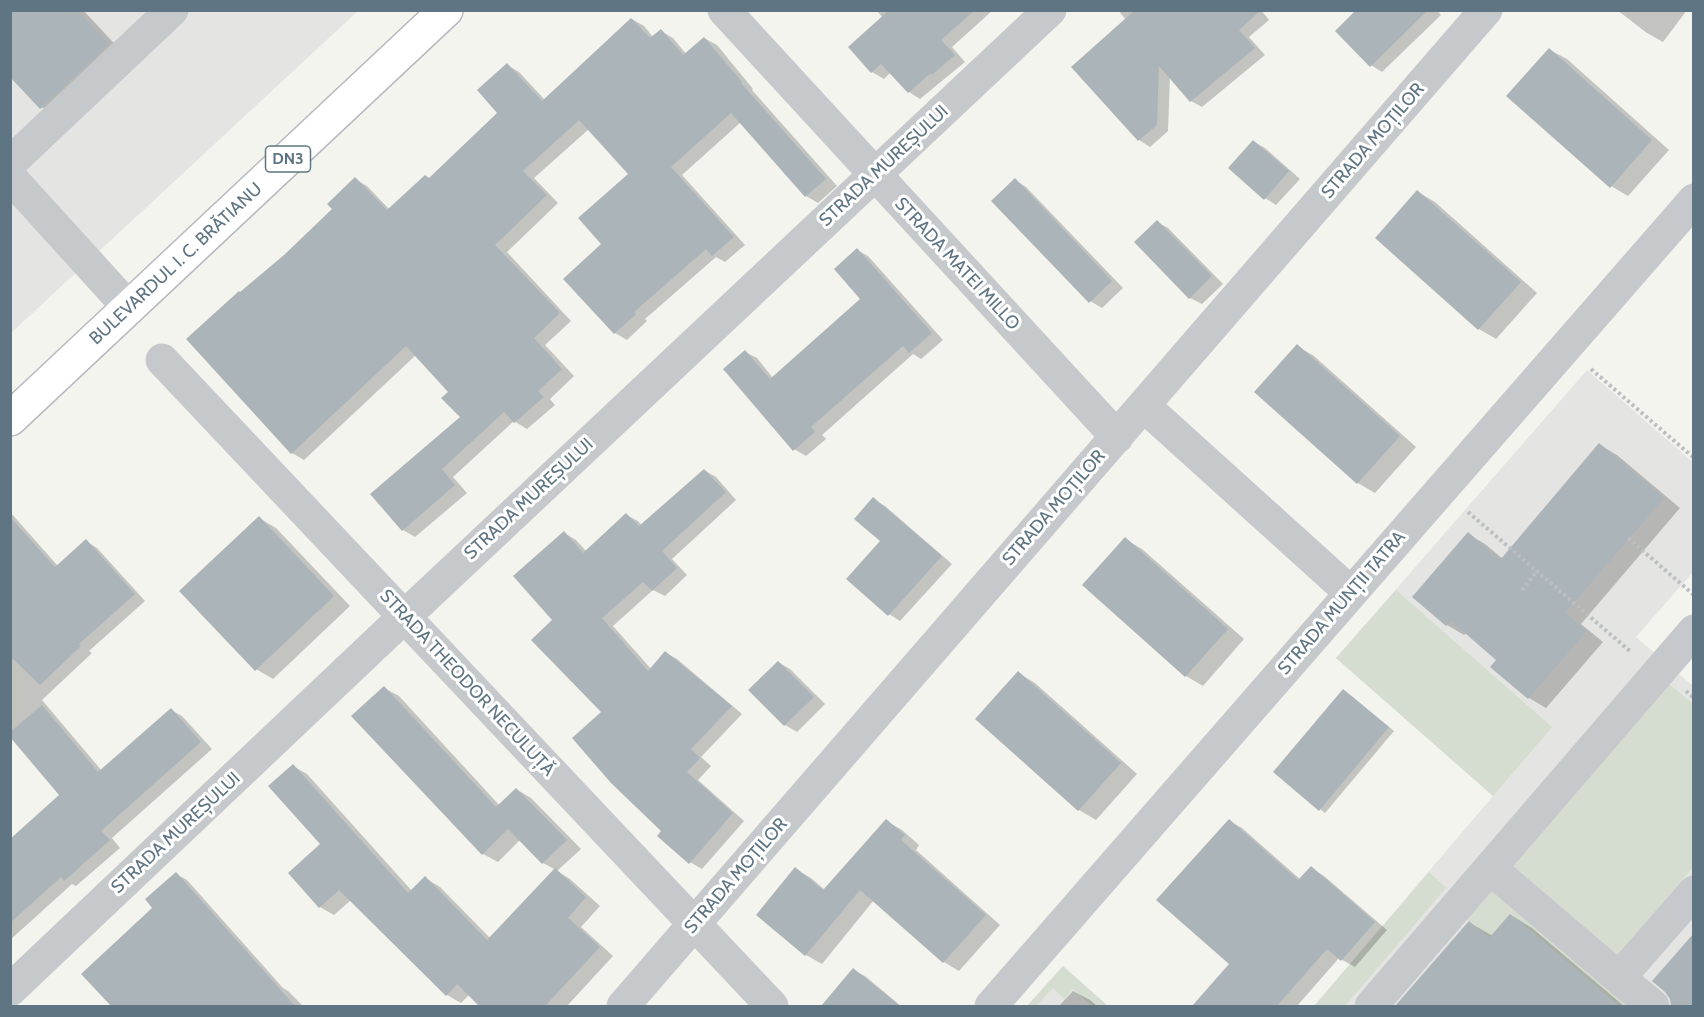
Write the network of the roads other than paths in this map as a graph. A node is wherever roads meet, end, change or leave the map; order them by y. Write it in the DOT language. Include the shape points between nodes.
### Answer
graph roads {
  1 [pos="172,10"];
  2 [pos="446,10"];
  3 [pos="724,10"];
  4 [pos="1050,10"];
  5 [pos="1486,10"];
  6 [pos="10,163"];
  7 [pos="874,175"];
  8 [pos="10,177"];
  9 [pos="1694,200"];
  10 [pos="129,308"];
  11 [pos="162,360"];
  12 [pos="1144,406"];
  13 [pos="10,419"];
  14 [pos="1117,437"];
  15 [pos="1351,593"];
  16 [pos="404,617"];
  17 [pos="1694,631"];
  18 [pos="1490,868"];
  19 [pos="1694,892"];
  20 [pos="694,924"];
  21 [pos="1620,978"];
  22 [pos="10,990"];
  23 [pos="995,1005"];
  24 [pos="623,1006"];
  25 [pos="772,1006"];
  26 [pos="1371,1006"];
  27 [pos="1653,1006"];
  1 -- 6 [label="street"];
  2 -- 10 [label="main road, BULEVARDUL I. C. BRĂTIANU / DN3"];
  3 -- 7 [label="street, STRADA MATEI MILLO"];
  4 -- 7 [label="street, STRADA MUREȘULUI"];
  5 -- 12 [label="street, STRADA MOȚILOR"];
  7 -- 14 [label="street, STRADA MATEI MILLO"];
  7 -- 16 [label="street, STRADA MUREȘULUI"];
  8 -- 10 [label="street"];
  9 -- 15 [label="street, STRADA MUNȚII TATRA"];
  10 -- 13 [label="main road, BULEVARDUL I. C. BRĂTIANU / DN3"];
  11 -- 16 [label="street, STRADA THEODOR NECULUȚĂ"];
  12 -- 14 [label="street, STRADA MOȚILOR"];
  12 -- 15 [label="street"];
  14 -- 20 [label="street, STRADA MOȚILOR"];
  15 -- 23 [label="street, STRADA MUNȚII TATRA"];
  16 -- 20 [label="street, STRADA THEODOR NECULUȚĂ"];
  16 -- 22 [label="street, STRADA MUREȘULUI"];
  17 -- 18 [label="street"];
  18 -- 21 [label="street"];
  18 -- 26 [label="street"];
  19 -- 21 [label="street"];
  20 -- 24 [label="street, STRADA MOȚILOR"];
  20 -- 25 [label="street, STRADA THEODOR NECULUȚĂ"];
  21 -- 27 [label="street"];
}
